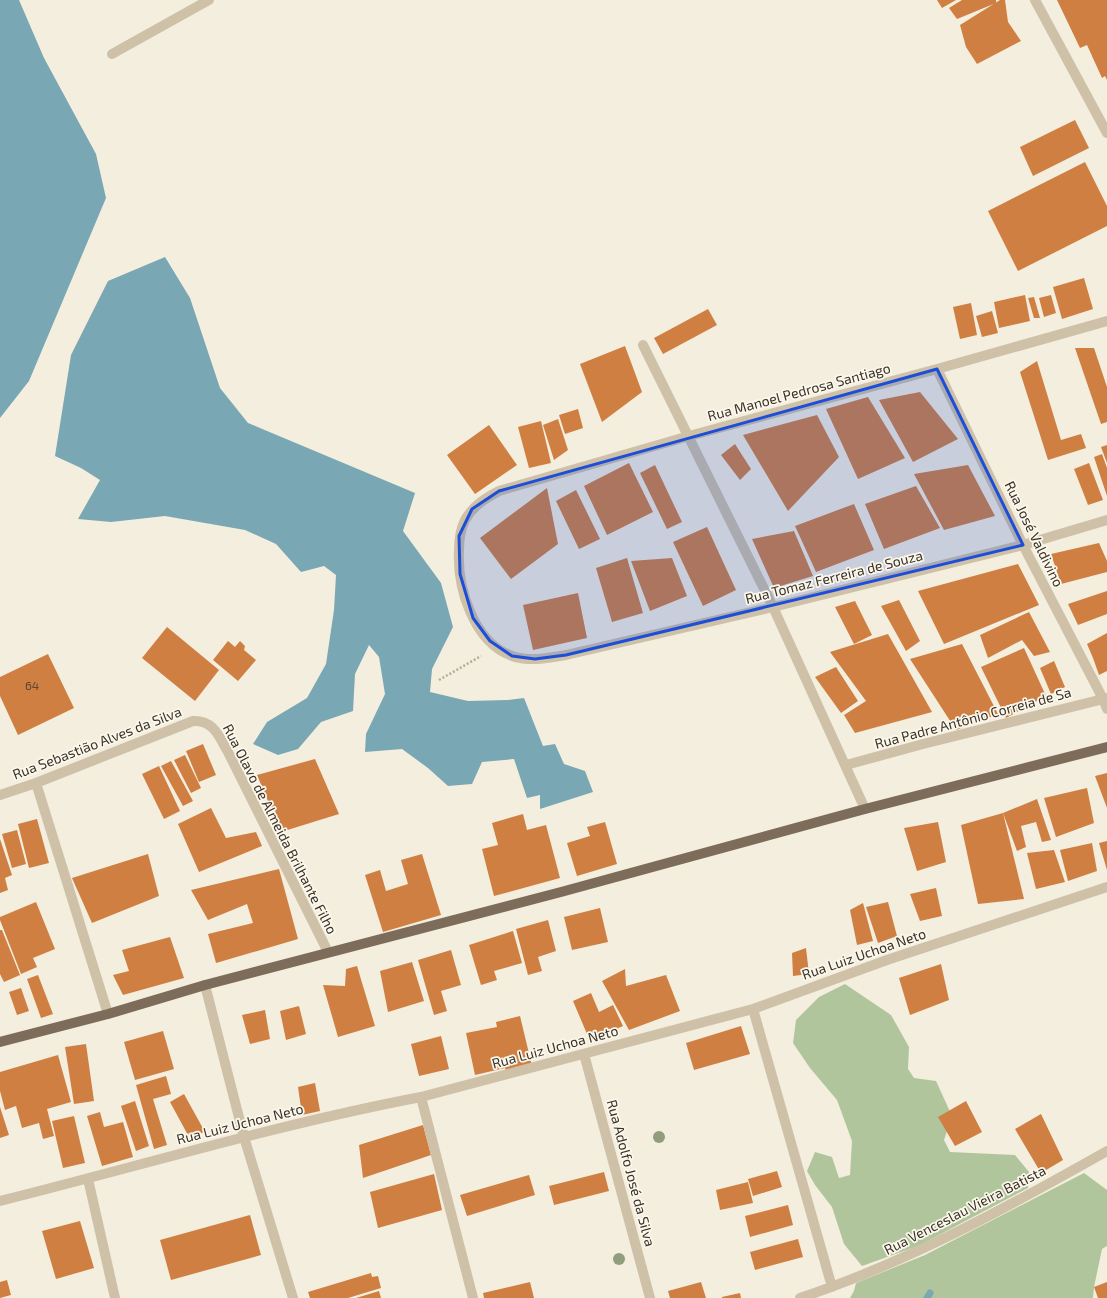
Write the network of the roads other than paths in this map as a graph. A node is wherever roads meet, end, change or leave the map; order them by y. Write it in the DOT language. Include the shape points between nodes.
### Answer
graph roads {
  1 [pos="209,0"];
  2 [pos="1035,0"];
  3 [pos="112,54"];
  4 [pos="1107,133"];
  5 [pos="1107,321"];
  6 [pos="643,345"];
  7 [pos="938,369"];
  8 [pos="689,436"];
  9 [pos="1107,520"];
  10 [pos="1023,545"];
  11 [pos="773,607"];
  12 [pos="496,646"];
  13 [pos="1105,698"];
  14 [pos="1107,709"];
  15 [pos="205,722"];
  16 [pos="1107,747"];
  17 [pos="846,765"];
  18 [pos="36,783"];
  19 [pos="0,794"];
  20 [pos="865,809"];
  21 [pos="1107,887"];
  22 [pos="328,952"];
  23 [pos="205,985"];
  24 [pos="753,1009"];
  25 [pos="108,1014"];
  26 [pos="0,1042"];
  27 [pos="584,1054"];
  28 [pos="421,1097"];
  29 [pos="244,1137"];
  30 [pos="1107,1151"];
  31 [pos="88,1179"];
  32 [pos="0,1201"];
  33 [pos="832,1287"];
  34 [pos="115,1298"];
  35 [pos="293,1298"];
  36 [pos="473,1298"];
  37 [pos="650,1298"];
  38 [pos="800,1298"];
  1 -- 3 [label="street"];
  2 -- 4 [label="street"];
  5 -- 7 [label="street, Rua Manoel Pedrosa Santiago"];
  6 -- 8 [label="street"];
  7 -- 8 [label="street, Rua Manoel Pedrosa Santiago"];
  7 -- 10 [label="street, Rua José Valdivino"];
  8 -- 11 [label="street"];
  8 -- 12 [label="street, Rua Manoel Pedrosa Santiago" via="498,491 472,509 464,522 460,536 458,558 463,591 473,618"];
  9 -- 10 [label="street, Rua Tomaz Ferreira de Souza"];
  10 -- 11 [label="street, Rua Tomaz Ferreira de Souza"];
  10 -- 13 [label="street, Rua José Valdivino"];
  11 -- 12 [label="street, Rua Tomaz Ferreira de Souza" via="566,655 522,658 512,656"];
  11 -- 17 [label="street"];
  13 -- 14 [label="street, Rua José Valdivino"];
  13 -- 17 [label="street, Rua Padre Antônio Correia de Sa"];
  15 -- 18 [label="street, Rua Sebastião Alves da Silva" via="193,720"];
  15 -- 22 [label="street, Rua Olavo de Almeida Brilhante Filho" via="213,728 228,752"];
  16 -- 20 [label="main road"];
  17 -- 20 [label="street"];
  18 -- 19 [label="street, Rua Sebastião Alves da Silva"];
  18 -- 25 [label="street"];
  20 -- 22 [label="main road"];
  21 -- 24 [label="street, Rua Luiz Uchoa Neto" via="887,960"];
  22 -- 23 [label="main road"];
  23 -- 25 [label="main road"];
  23 -- 29 [label="street"];
  24 -- 27 [label="street, Rua Luiz Uchoa Neto"];
  24 -- 33 [label="street"];
  25 -- 26 [label="main road"];
  27 -- 28 [label="street, Rua Luiz Uchoa Neto"];
  27 -- 37 [label="street, Rua Adolfo José da Silva"];
  28 -- 29 [label="street, Rua Luiz Uchoa Neto"];
  28 -- 36 [label="street"];
  29 -- 31 [label="street, Rua Luiz Uchoa Neto"];
  29 -- 35 [label="street"];
  30 -- 33 [label="street, Rua Venceslau Vieira Batista" via="922,1250"];
  31 -- 32 [label="street, Rua Luiz Uchoa Neto"];
  31 -- 34 [label="street"];
  33 -- 38 [label="street, Rua Venceslau Vieira Batista"];
}
